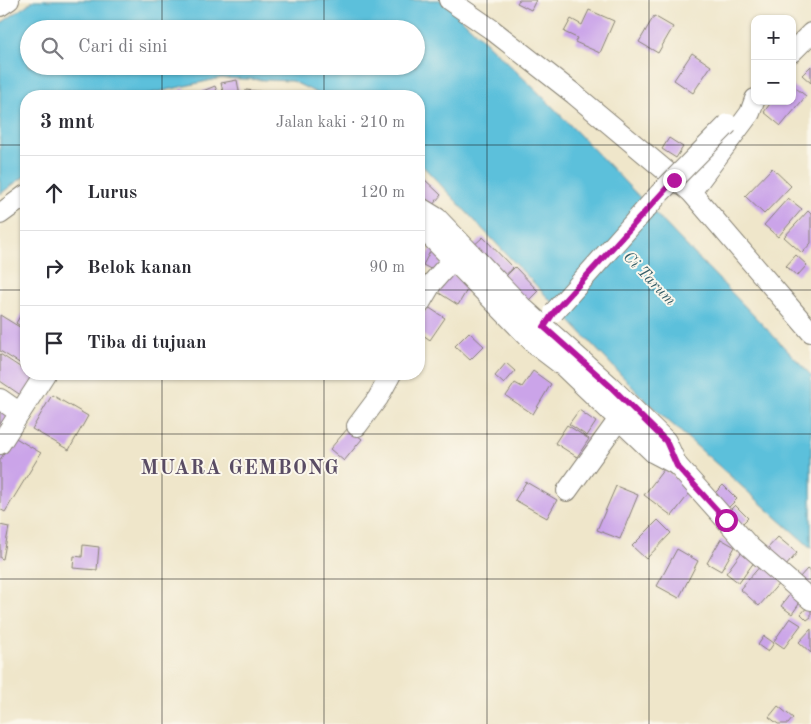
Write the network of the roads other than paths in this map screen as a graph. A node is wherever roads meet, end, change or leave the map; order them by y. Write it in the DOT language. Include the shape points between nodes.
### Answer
graph roads {
  1 [pos="9,0"];
  2 [pos="449,0"];
  3 [pos="0,6"];
  4 [pos="811,33"];
  5 [pos="796,48"];
  6 [pos="751,103"];
  7 [pos="753,105"];
  8 [pos="691,192"];
  9 [pos="20,199"];
  10 [pos="0,214"];
  11 [pos="428,219"];
  12 [pos="453,259"];
  13 [pos="425,295"];
  14 [pos="544,327"];
  15 [pos="811,332"];
  16 [pos="41,380"];
  17 [pos="388,380"];
  18 [pos="0,399"];
  19 [pos="20,413"];
  20 [pos="619,419"];
  21 [pos="357,426"];
  22 [pos="0,444"];
  23 [pos="677,466"];
  24 [pos="567,491"];
  25 [pos="811,600"];
  1 -- 3 [label="street"];
  2 -- 8 [label="street" via="574,94"];
  4 -- 5 [label="street"];
  6 -- 14 [label="street, bridge" via="660,193"];
  7 -- 8 [label="street"];
  8 -- 15 [label="street"];
  9 -- 10 [label="street"];
  11 -- 12 [label="street" via="425,231"];
  11 -- 14 [label="street"];
  12 -- 13 [label="street"];
  12 -- 20 [label="street" via="537,346"];
  14 -- 23 [label="street" via="666,441"];
  16 -- 19 [label="street"];
  17 -- 21 [label="street"];
  18 -- 19 [label="street"];
  19 -- 22 [label="street"];
  20 -- 23 [label="street" via="654,453"];
  20 -- 24 [label="street"];
  23 -- 25 [label="street" via="750,547"];
}
